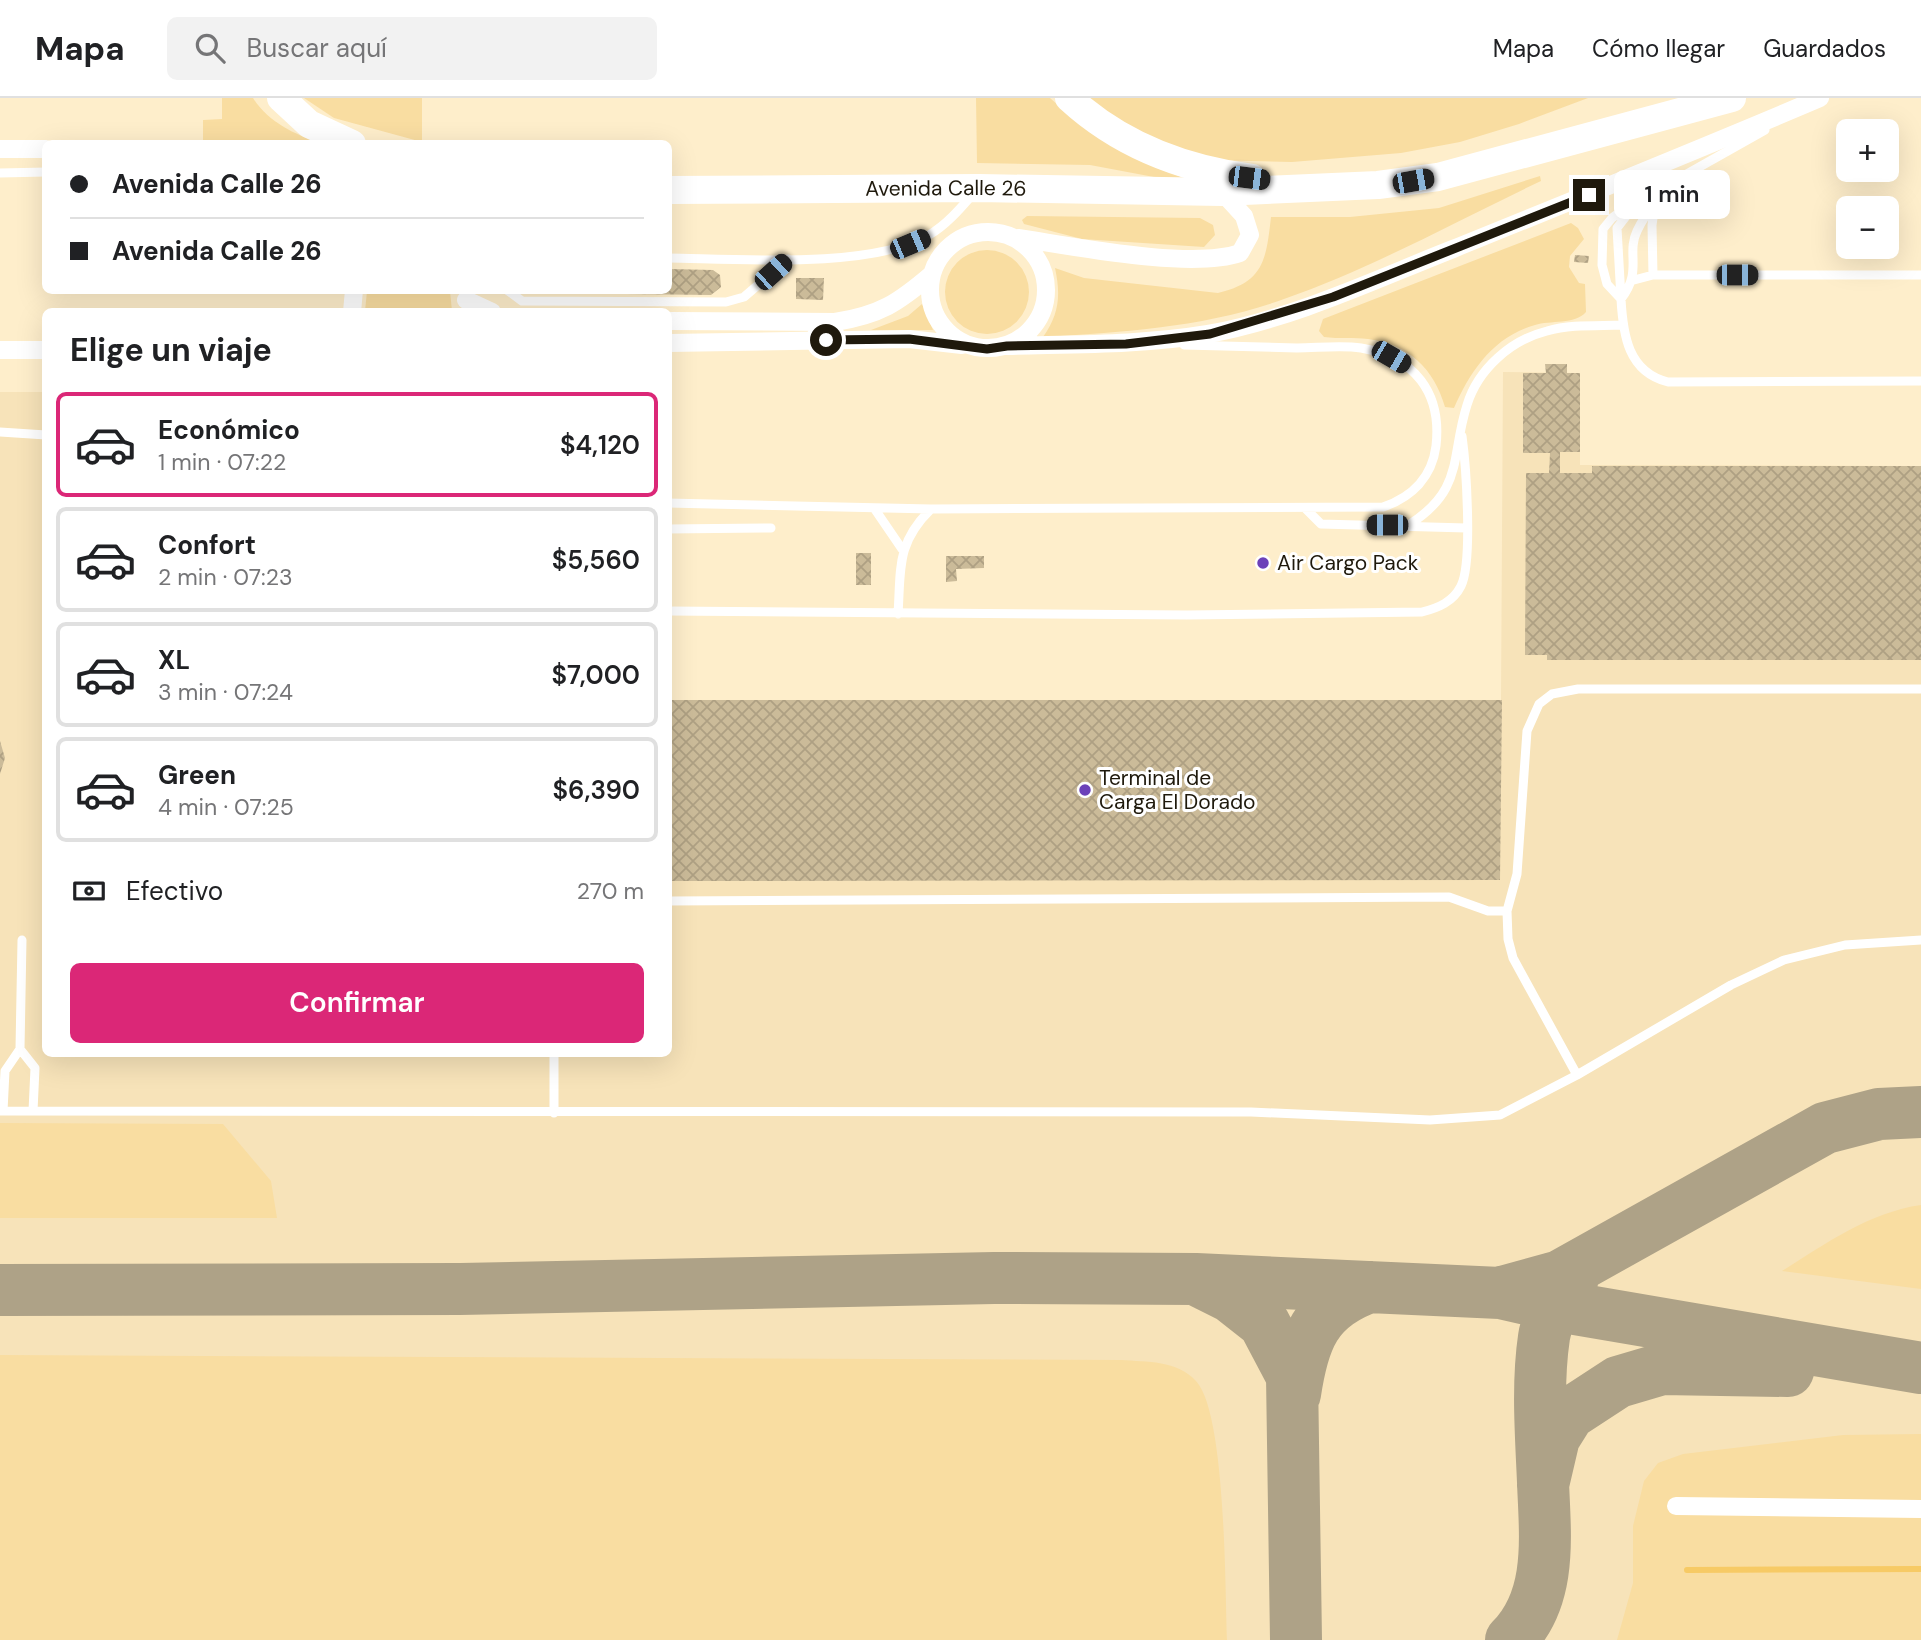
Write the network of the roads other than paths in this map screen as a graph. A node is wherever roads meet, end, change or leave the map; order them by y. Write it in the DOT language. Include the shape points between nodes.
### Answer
graph roads {
  1 [pos="281,98"];
  2 [pos="1069,98"];
  3 [pos="1670,98"];
  4 [pos="1732,98"];
  5 [pos="1818,99"];
  6 [pos="343,140"];
  7 [pos="0,149"];
  8 [pos="42,149"];
  9 [pos="1500,160"];
  10 [pos="42,172"];
  11 [pos="0,173"];
  12 [pos="1678,179"];
  13 [pos="979,188"];
  14 [pos="1327,188"];
  15 [pos="672,190"];
  16 [pos="1222,192"];
  17 [pos="1644,195"];
  18 [pos="1656,200"];
  19 [pos="1013,237"];
  20 [pos="672,258"];
  21 [pos="788,259"];
  22 [pos="932,274"];
  23 [pos="1653,275"];
  24 [pos="1921,275"];
  25 [pos="1634,280"];
  26 [pos="512,294"];
  27 [pos="603,294"];
  28 [pos="1621,299"];
  29 [pos="465,301"];
  30 [pos="603,301"];
  31 [pos="482,308"];
  32 [pos="672,321"];
  33 [pos="1622,325"];
  34 [pos="672,344"];
  35 [pos="1126,344"];
  36 [pos="968,345"];
  37 [pos="1007,346"];
  38 [pos="0,350"];
  39 [pos="42,350"];
  40 [pos="1921,381"];
  41 [pos="0,432"];
  42 [pos="42,435"];
  43 [pos="1462,436"];
  44 [pos="672,503"];
  45 [pos="874,508"];
  46 [pos="931,509"];
  47 [pos="1306,509"];
  48 [pos="1407,526"];
  49 [pos="771,528"];
  50 [pos="1466,528"];
  51 [pos="672,529"];
  52 [pos="902,549"];
  53 [pos="672,611"];
  54 [pos="898,614"];
  55 [pos="1921,689"];
  56 [pos="672,901"];
  57 [pos="1507,911"];
  58 [pos="22,940"];
  59 [pos="1921,940"];
  60 [pos="20,1049"];
  61 [pos="554,1057"];
  62 [pos="1577,1075"];
  63 [pos="1,1111"];
  64 [pos="33,1111"];
  65 [pos="554,1113"];
  66 [pos="1676,1506"];
  67 [pos="1921,1509"];
  1 -- 6 [label="main road" via="309,124"];
  2 -- 14 [label="main road" via="1105,130 1179,163 1223,174"];
  3 -- 9 [label="main road, Avenida Calle 26"];
  4 -- 9 [label="main road, Avenida Calle 26"];
  5 -- 12 [label="lane"];
  5 -- 35 [label="street" via="1333,297 1210,334"];
  7 -- 8 [label="street"];
  9 -- 14 [label="main road, Avenida Calle 26" via="1413,181"];
  10 -- 11 [label="lane"];
  12 -- 17 [label="lane"];
  12 -- 18 [label="lane"];
  13 -- 15 [label="main road, Avenida Calle 26"];
  13 -- 16 [label="main road, Avenida Calle 26"];
  13 -- 21 [label="lane" via="929,235 890,252"];
  14 -- 16 [label="main road, Avenida Calle 26"];
  16 -- 19 [label="street" via="1244,216 1250,235 1240,253 1217,260"];
  17 -- 28 [label="lane" via="1617,228"];
  17 -- 28 [label="lane" via="1603,229 1603,273"];
  18 -- 23 [label="lane"];
  18 -- 25 [label="lane" via="1637,231"];
  19 -- 22 [label="street" via="974,233 941,256"];
  19 -- 37 [label="street" via="1030,248 1041,264 1047,283 1046,303 1025,336"];
  20 -- 21 [label="lane"];
  21 -- 30 [label="lane" via="744,297 726,302"];
  22 -- 32 [label="street" via="895,304 835,323"];
  22 -- 36 [label="street" via="932,308 940,324"];
  23 -- 24 [label="lane"];
  23 -- 25 [label="lane"];
  25 -- 28 [label="lane"];
  26 -- 30 [label="lane" via="522,301"];
  27 -- 30 [label="lane"];
  28 -- 33 [label="lane"];
  29 -- 31 [label="street"];
  33 -- 40 [label="lane" via="1628,348 1640,367 1668,382"];
  33 -- 43 [label="lane" via="1559,328 1517,344 1492,363 1474,389"];
  34 -- 36 [label="street" via="909,339"];
  35 -- 37 [label="street"];
  35 -- 47 [label="lane" via="1358,348 1408,367 1434,401 1437,439 1426,476 1411,493 1383,507"];
  36 -- 37 [label="street" via="987,349"];
  38 -- 39 [label="street"];
  41 -- 42 [label="lane"];
  43 -- 48 [label="lane" via="1457,463 1444,491"];
  43 -- 50 [label="lane"];
  44 -- 45 [label="lane"];
  45 -- 46 [label="lane"];
  45 -- 52 [label="lane"];
  46 -- 47 [label="lane"];
  46 -- 52 [label="lane"];
  47 -- 48 [label="lane" via="1321,524"];
  48 -- 50 [label="lane"];
  49 -- 51 [label="lane"];
  50 -- 54 [label="lane" via="1465,575 1460,587 1446,603 1422,612"];
  52 -- 54 [label="lane"];
  53 -- 54 [label="lane"];
  55 -- 57 [label="lane" via="1578,689 1552,694 1539,704 1527,731 1517,874"];
  56 -- 57 [label="lane" via="1449,897 1488,911"];
  57 -- 62 [label="lane" via="1513,958"];
  58 -- 60 [label="lane"];
  59 -- 62 [label="lane" via="1845,945 1784,960 1731,985"];
  60 -- 63 [label="lane" via="5,1071"];
  60 -- 64 [label="lane" via="35,1068"];
  61 -- 65 [label="lane"];
  62 -- 65 [label="lane" via="1510,1112 1430,1120 1237,1112"];
  63 -- 64 [label="lane"];
  64 -- 65 [label="lane"];
  66 -- 67 [label="street"];
}
